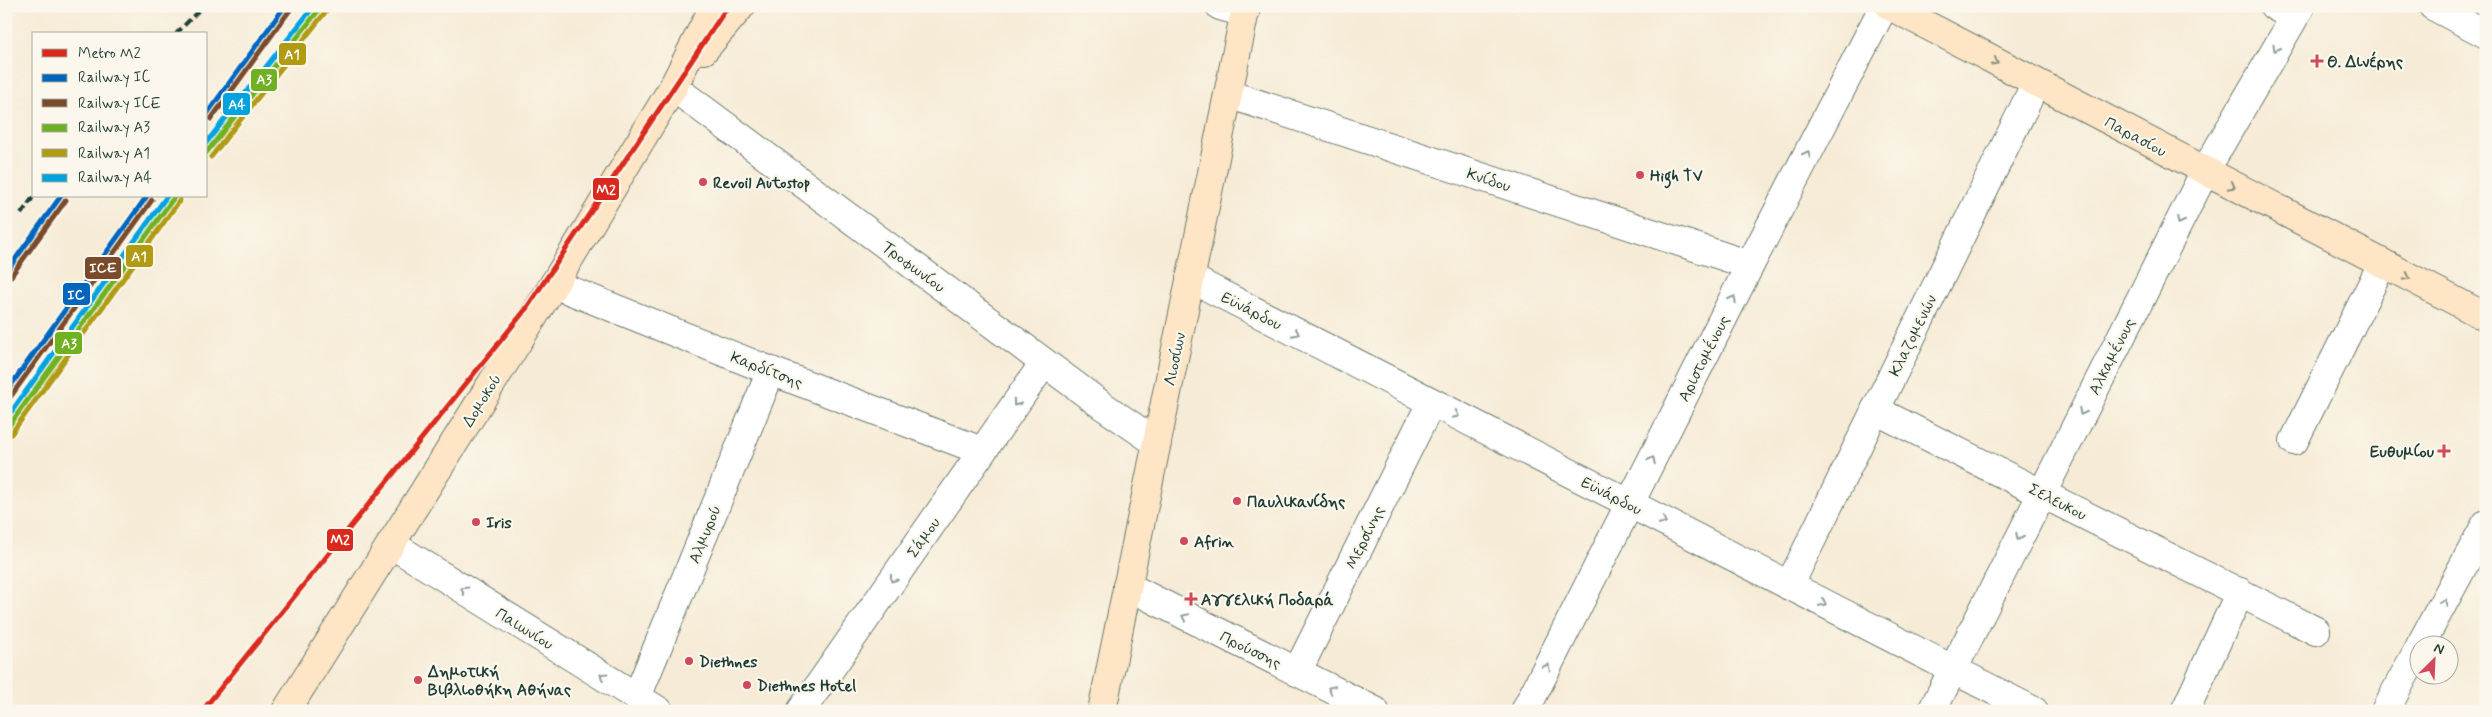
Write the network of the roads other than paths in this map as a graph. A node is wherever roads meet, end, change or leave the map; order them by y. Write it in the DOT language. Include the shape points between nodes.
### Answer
graph roads {
  1 [pos="714,6"];
  2 [pos="741,6"];
  3 [pos="1884,6"];
  4 [pos="1890,6"];
  5 [pos="2433,6"];
  6 [pos="1237,8"];
  7 [pos="2290,10"];
  8 [pos="2486,34"];
  9 [pos="2036,83"];
  10 [pos="673,87"];
  11 [pos="1228,94"];
  12 [pos="2205,171"];
  13 [pos="2382,264"];
  14 [pos="1750,265"];
  15 [pos="1190,278"];
  16 [pos="554,284"];
  17 [pos="2486,318"];
  18 [pos="1044,363"];
  19 [pos="771,371"];
  20 [pos="1431,403"];
  21 [pos="1875,410"];
  22 [pos="2294,442"];
  23 [pos="1157,443"];
  24 [pos="982,451"];
  25 [pos="2041,493"];
  26 [pos="1630,504"];
  27 [pos="2486,524"];
  28 [pos="391,544"];
  29 [pos="1127,586"];
  30 [pos="1789,586"];
  31 [pos="2240,592"];
  32 [pos="2316,631"];
  33 [pos="2426,634"];
  34 [pos="2410,663"];
  35 [pos="1952,669"];
  36 [pos="1297,672"];
  37 [pos="648,704"];
  38 [pos="286,711"];
  39 [pos="801,711"];
  40 [pos="1102,711"];
  41 [pos="1375,711"];
  42 [pos="1525,711"];
  43 [pos="1932,711"];
  44 [pos="2034,711"];
  45 [pos="2185,711"];
  46 [pos="2384,711"];
  1 -- 10 [label="main road, Δομοκού"];
  2 -- 10 [label="main road, Δομοκού"];
  14 -- 3 [label="street, Αριστομένους, one-way"];
  4 -- 9 [label="main road, Παρασίου, one-way"];
  5 -- 8 [label="street"];
  6 -- 11 [label="main road, Λιοσίων"];
  7 -- 12 [label="street, Αλκαμένους, one-way"];
  9 -- 12 [label="main road, Παρασίου"];
  9 -- 21 [label="street, Κλαζομενών"];
  10 -- 16 [label="main road, Δομοκού"];
  10 -- 18 [label="street, Τροφωνίου"];
  11 -- 14 [label="street, Κνίδου"];
  11 -- 15 [label="main road, Λιοσίων"];
  12 -- 13 [label="main road, Παρασίου, one-way"];
  12 -- 25 [label="street, Αλκαμένους, one-way"];
  13 -- 17 [label="main road, Παρασίου, one-way"];
  13 -- 22 [label="street"];
  26 -- 14 [label="street, Αριστομένους, one-way"];
  15 -- 20 [label="street, Εϋνάρδου, one-way"];
  15 -- 23 [label="main road, Λιοσίων"];
  16 -- 19 [label="street, Καρδίτσης"];
  16 -- 28 [label="main road, Δομοκού"];
  18 -- 23 [label="street, Τροφωνίου"];
  18 -- 24 [label="street, Σάμου, one-way"];
  19 -- 24 [label="street, Καρδίτσης"];
  19 -- 37 [label="street, Αλμυρού"];
  20 -- 26 [label="street, Εϋνάρδου, one-way"];
  20 -- 36 [label="street, Μερσίνης"];
  21 -- 25 [label="street, Σελευκου"];
  21 -- 30 [label="street, Κλαζομενών"];
  23 -- 29 [label="main road, Λιοσίων"];
  24 -- 39 [label="street, Σάμου, one-way"];
  25 -- 31 [label="street, Σελευκου"];
  25 -- 35 [label="street, Αλκαμένους, one-way"];
  26 -- 30 [label="street, Εϋνάρδου, one-way"];
  42 -- 26 [label="street, Αριστομένους, one-way"];
  33 -- 27 [label="street, one-way"];
  37 -- 28 [label="street, Παιωνίου, one-way"];
  28 -- 38 [label="main road, Δομοκού"];
  36 -- 29 [label="street, Προύσσης, one-way"];
  29 -- 40 [label="main road, Λιοσίων"];
  30 -- 35 [label="street, Εϋνάρδου, one-way"];
  31 -- 32 [label="street, Σελευκου"];
  31 -- 45 [label="street"];
  34 -- 46 [label="street"];
  35 -- 43 [label="street, Αλκαμένους"];
  35 -- 44 [label="street, Εϋνάρδου"];
  41 -- 36 [label="street, Προύσσης, one-way"];
}
